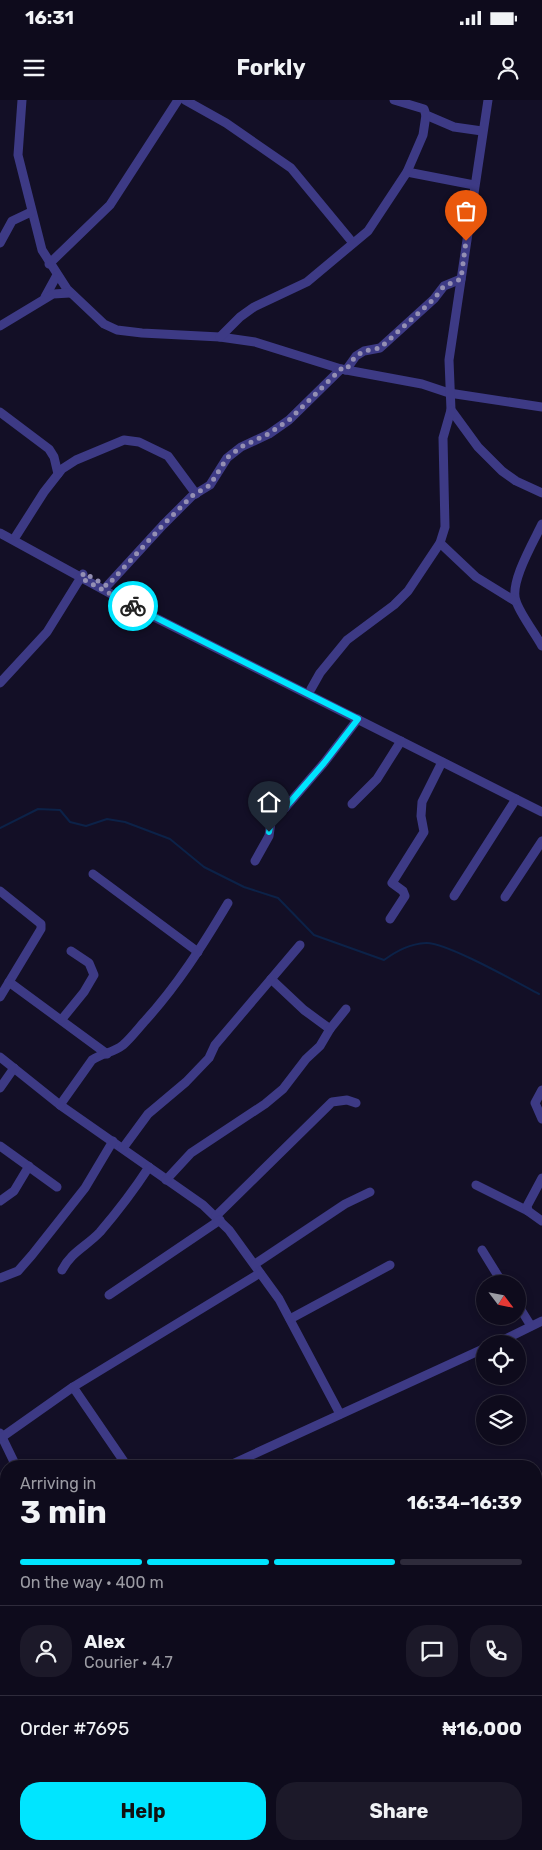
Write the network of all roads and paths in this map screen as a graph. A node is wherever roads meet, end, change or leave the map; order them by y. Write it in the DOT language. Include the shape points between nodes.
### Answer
graph roads {
  1 [pos="22,100"];
  2 [pos="178,100"];
  3 [pos="185,100"];
  4 [pos="394,100"];
  5 [pos="488,100"];
  6 [pos="426,115"];
  7 [pos="482,131"];
  8 [pos="407,172"];
  9 [pos="474,185"];
  10 [pos="31,212"];
  11 [pos="0,243"];
  12 [pos="353,243"];
  13 [pos="49,264"];
  14 [pos="57,275"];
  15 [pos="461,279"];
  16 [pos="70,293"];
  17 [pos="45,298"];
  18 [pos="0,326"];
  19 [pos="220,337"];
  20 [pos="343,369"];
  21 [pos="449,393"];
  22 [pos="542,406"];
  23 [pos="451,410"];
  24 [pos="0,412"];
  25 [pos="58,474"];
  26 [pos="542,493"];
  27 [pos="196,494"];
  28 [pos="542,524"];
  29 [pos="0,528"];
  30 [pos="0,533"];
  31 [pos="16,536"];
  32 [pos="440,543"];
  33 [pos="82,576"];
  34 [pos="107,586"];
  35 [pos="515,601"];
  36 [pos="542,646"];
  37 [pos="0,683"];
  38 [pos="310,689"];
  39 [pos="358,719"];
  40 [pos="401,741"];
  41 [pos="442,762"];
  42 [pos="516,799"];
  43 [pos="352,804"];
  44 [pos="542,806"];
  45 [pos="542,812"];
  46 [pos="542,841"];
  47 [pos="255,861"];
  48 [pos="93,874"];
  49 [pos="0,891"];
  50 [pos="454,896"];
  51 [pos="505,898"];
  52 [pos="228,903"];
  53 [pos="390,919"];
  54 [pos="300,945"];
  55 [pos="71,951"];
  56 [pos="198,952"];
  57 [pos="271,979"];
  58 [pos="9,982"];
  59 [pos="0,997"];
  60 [pos="346,1009"];
  61 [pos="62,1019"];
  62 [pos="330,1029"];
  63 [pos="107,1054"];
  64 [pos="0,1057"];
  65 [pos="14,1068"];
  66 [pos="0,1088"];
  67 [pos="542,1090"];
  68 [pos="356,1103"];
  69 [pos="60,1105"];
  70 [pos="542,1118"];
  71 [pos="113,1141"];
  72 [pos="0,1146"];
  73 [pos="123,1148"];
  74 [pos="28,1166"];
  75 [pos="149,1167"];
  76 [pos="542,1178"];
  77 [pos="166,1180"];
  78 [pos="476,1185"];
  79 [pos="57,1187"];
  80 [pos="370,1192"];
  81 [pos="0,1201"];
  82 [pos="528,1211"];
  83 [pos="218,1218"];
  84 [pos="542,1221"];
  85 [pos="482,1250"];
  86 [pos="255,1264"];
  87 [pos="390,1265"];
  88 [pos="62,1270"];
  89 [pos="260,1274"];
  90 [pos="498,1275"];
  91 [pos="0,1278"];
  92 [pos="109,1295"];
  93 [pos="526,1318"];
  94 [pos="290,1319"];
  95 [pos="542,1321"];
  96 [pos="531,1326"];
  97 [pos="512,1335"];
  98 [pos="476,1352"];
  99 [pos="73,1387"];
  100 [pos="340,1414"];
  101 [pos="1,1435"];
  102 [pos="13,1460"];
  103 [pos="123,1460"];
  104 [pos="241,1460"];
  1 -- 10 [label="street" via="18,155"];
  2 -- 13 [label="street" via="110,205"];
  3 -- 12 [label="street" via="226,123 291,168"];
  4 -- 6 [label="street" via="419,106"];
  5 -- 7 [label="street"];
  6 -- 7 [label="street" via="454,127"];
  6 -- 8 [label="street" via="423,135"];
  7 -- 9 [label="street"];
  8 -- 9 [label="street"];
  8 -- 12 [label="street" via="378,218"];
  9 -- 15 [label="street"];
  10 -- 11 [label="street" via="12,221"];
  10 -- 13 [label="street"];
  12 -- 19 [label="street" via="307,282 254,308"];
  13 -- 14 [label="street"];
  14 -- 16 [label="street"];
  14 -- 17 [label="street"];
  15 -- 20 [label="street" via="444,286 380,348 364,351"];
  15 -- 21 [label="street" via="449,360"];
  16 -- 17 [label="street" via="56,293"];
  16 -- 19 [label="street" via="104,324 117,330"];
  17 -- 18 [label="street"];
  19 -- 20 [label="street" via="255,342"];
  20 -- 21 [label="street" via="422,384"];
  20 -- 27 [label="street" via="289,420 227,458 214,481"];
  21 -- 22 [label="street"];
  21 -- 23 [label="street"];
  23 -- 26 [label="street" via="478,447 502,471"];
  23 -- 32 [label="street" via="443,438 445,527"];
  24 -- 25 [label="street" via="49,449"];
  25 -- 27 [label="street" via="76,460 124,440 139,442 168,456"];
  25 -- 31 [label="street"];
  27 -- 34 [label="street"];
  28 -- 35 [label="street" via="516,581"];
  29 -- 31 [label="street"];
  30 -- 33 [label="street"];
  31 -- 33 [label="street"];
  32 -- 35 [label="street" via="476,577"];
  32 -- 38 [label="street" via="408,591 347,640"];
  33 -- 34 [label="street"];
  33 -- 37 [label="street" via="53,624"];
  33 -- 39 [label="street"];
  34 -- 38 [label="street"];
  35 -- 36 [label="street"];
  38 -- 44 [label="street"];
  39 -- 40 [label="street"];
  39 -- 47 [label="street" via="324,763 275,815 269,836"];
  40 -- 41 [label="street"];
  40 -- 43 [label="street" via="377,779"];
  41 -- 42 [label="street"];
  41 -- 53 [label="street" via="422,802 424,832 392,883 403,891 404,896"];
  42 -- 45 [label="street"];
  42 -- 50 [label="street"];
  46 -- 51 [label="street"];
  48 -- 56 [label="street"];
  49 -- 58 [label="street" via="41,924 38,935"];
  52 -- 56 [label="street"];
  54 -- 57 [label="street"];
  55 -- 61 [label="street" via="89,963 94,976"];
  56 -- 63 [label="street" via="124,1045"];
  57 -- 62 [label="street"];
  57 -- 73 [label="street" via="215,1045 208,1058 186,1082 148,1114"];
  58 -- 59 [label="street"];
  58 -- 61 [label="street"];
  60 -- 62 [label="street"];
  61 -- 63 [label="street"];
  62 -- 77 [label="street" via="283,1090 192,1153"];
  63 -- 69 [label="street" via="92,1060"];
  64 -- 65 [label="street"];
  65 -- 66 [label="street"];
  65 -- 69 [label="street"];
  67 -- 70 [label="street" via="535,1103"];
  68 -- 83 [label="street" via="347,1100 332,1102"];
  69 -- 71 [label="street"];
  71 -- 73 [label="street"];
  71 -- 91 [label="street" via="85,1188 32,1255 18,1271"];
  72 -- 74 [label="street"];
  73 -- 75 [label="street"];
  74 -- 79 [label="street"];
  74 -- 81 [label="street" via="14,1191"];
  75 -- 77 [label="street"];
  75 -- 88 [label="street" via="129,1198 100,1232 68,1259"];
  76 -- 82 [label="street" via="527,1206"];
  77 -- 83 [label="street"];
  78 -- 82 [label="street"];
  80 -- 86 [label="street" via="345,1204"];
  82 -- 84 [label="street"];
  83 -- 86 [label="street"];
  83 -- 92 [label="street"];
  85 -- 90 [label="street"];
  86 -- 89 [label="street"];
  87 -- 94 [label="street"];
  89 -- 94 [label="street"];
  89 -- 99 [label="street"];
  93 -- 96 [label="street"];
  94 -- 100 [label="street"];
  95 -- 96 [label="street"];
  96 -- 97 [label="street"];
  98 -- 100 [label="street"];
  99 -- 101 [label="street"];
  99 -- 103 [label="street"];
  100 -- 104 [label="street"];
  101 -- 102 [label="street"];
}
